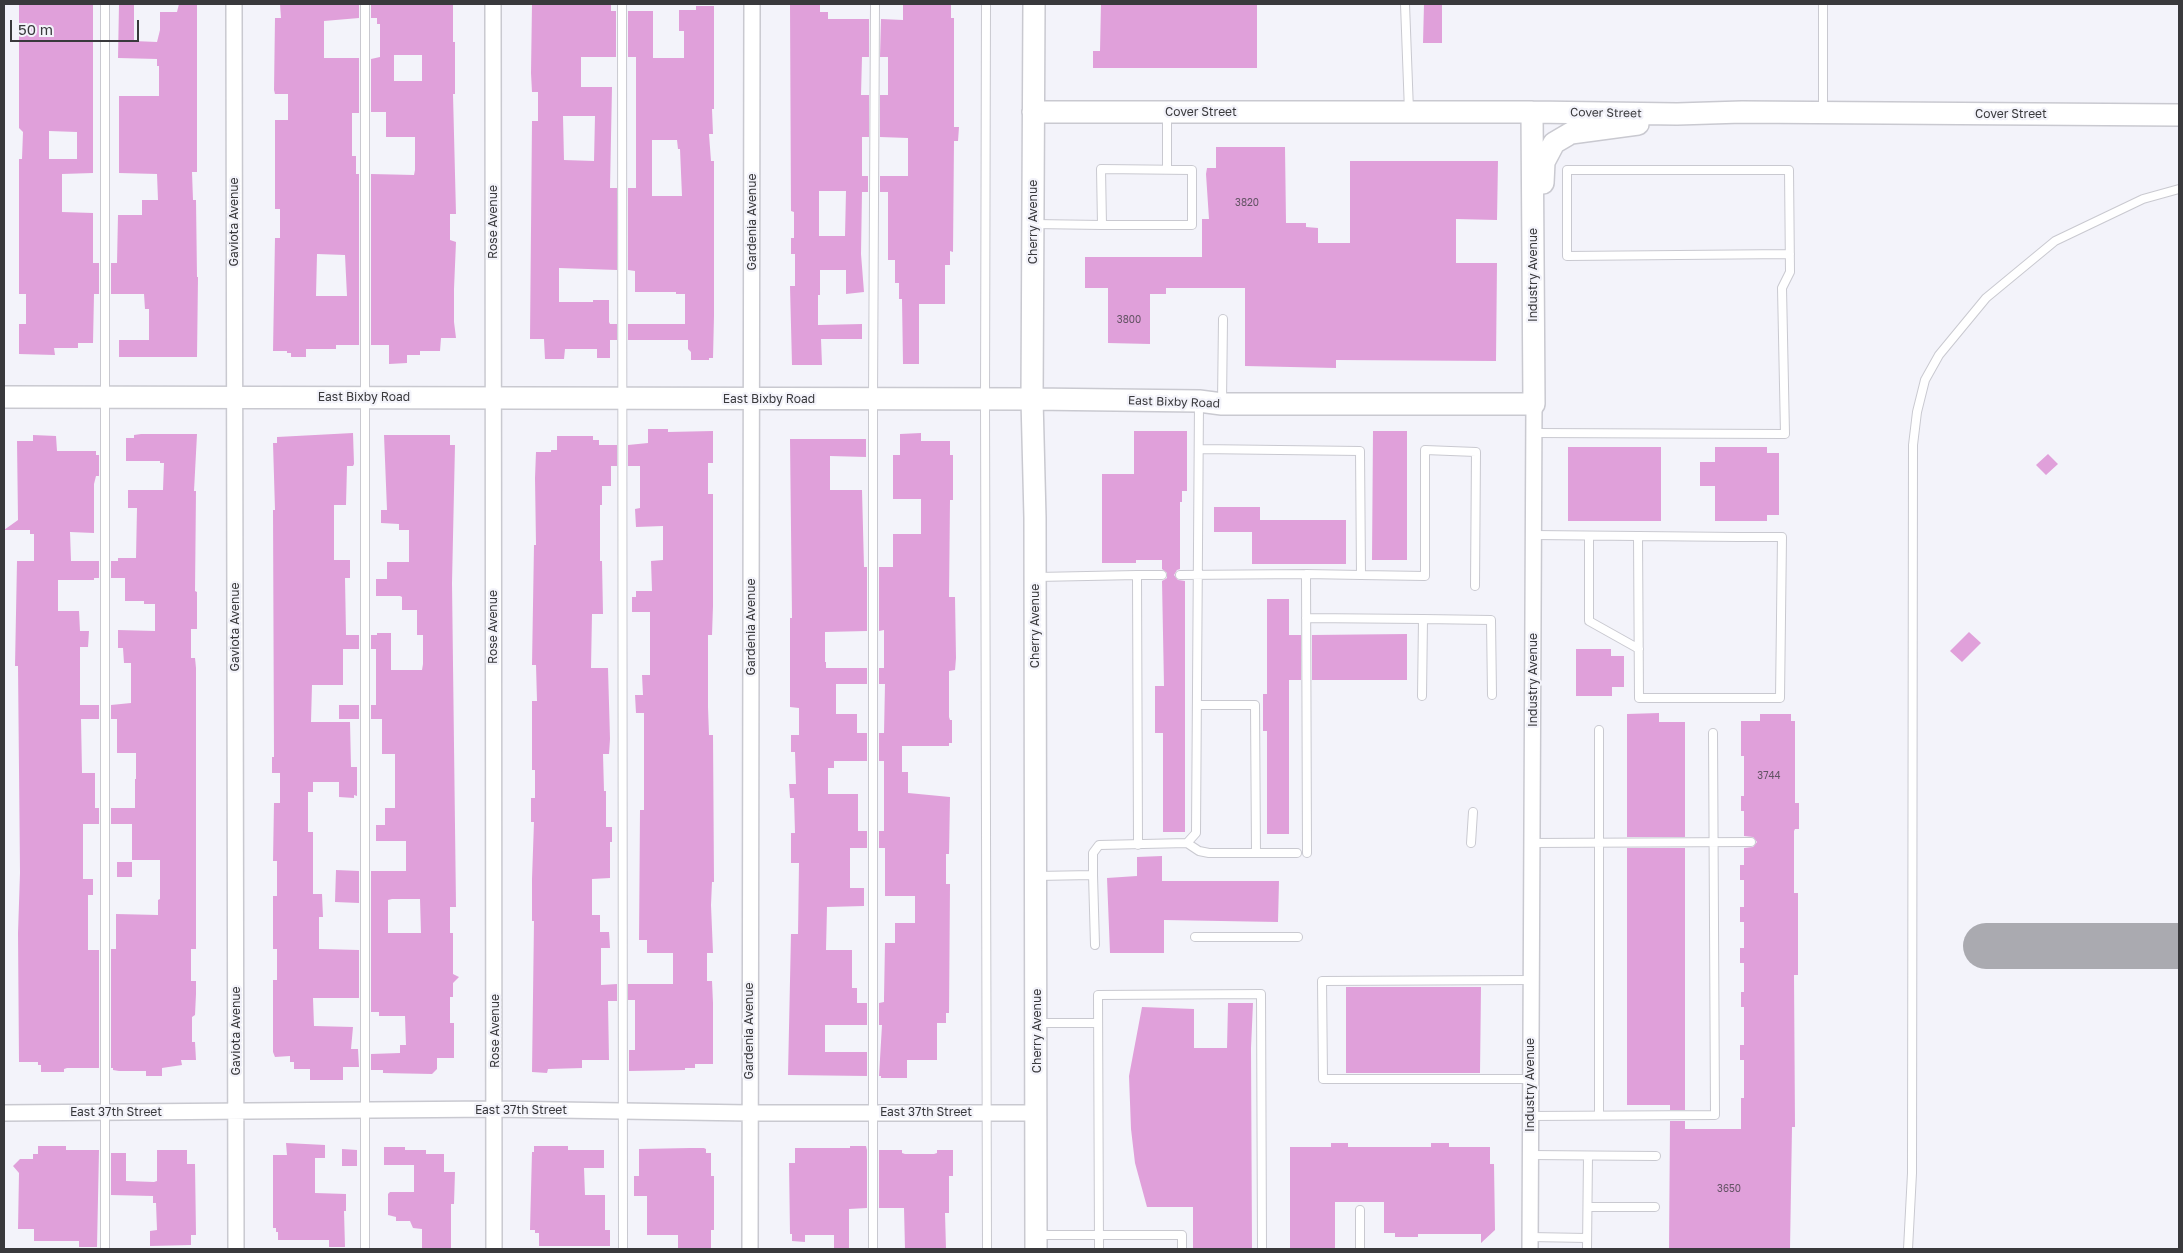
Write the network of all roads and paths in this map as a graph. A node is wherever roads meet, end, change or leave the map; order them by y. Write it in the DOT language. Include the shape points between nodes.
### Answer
graph roads {
  1 [pos="105,4"];
  2 [pos="234,4"];
  3 [pos="365,4"];
  4 [pos="493,4"];
  5 [pos="622,4"];
  6 [pos="752,4"];
  7 [pos="875,4"];
  8 [pos="986,4"];
  9 [pos="1034,4"];
  10 [pos="1405,4"];
  11 [pos="1823,4"];
  12 [pos="1409,111"];
  13 [pos="1033,112"];
  14 [pos="1167,112"];
  15 [pos="1532,112"];
  16 [pos="1823,113"];
  17 [pos="1677,114"];
  18 [pos="2179,115"];
  19 [pos="1167,169"];
  20 [pos="2179,189"];
  21 [pos="1034,224"];
  22 [pos="1102,225"];
  23 [pos="1790,254"];
  24 [pos="1533,255"];
  25 [pos="1223,319"];
  26 [pos="4,397"];
  27 [pos="105,397"];
  28 [pos="364,397"];
  29 [pos="234,398"];
  30 [pos="493,398"];
  31 [pos="752,398"];
  32 [pos="624,399"];
  33 [pos="872,399"];
  34 [pos="1032,399"];
  35 [pos="985,400"];
  36 [pos="1200,401"];
  37 [pos="1222,404"];
  38 [pos="1534,404"];
  39 [pos="1534,433"];
  40 [pos="1199,449"];
  41 [pos="1533,535"];
  42 [pos="1589,536"];
  43 [pos="1638,536"];
  44 [pos="1306,574"];
  45 [pos="1137,575"];
  46 [pos="1162,575"];
  47 [pos="1180,575"];
  48 [pos="1198,575"];
  49 [pos="1361,575"];
  50 [pos="1035,577"];
  51 [pos="1475,586"];
  52 [pos="1306,618"];
  53 [pos="1423,619"];
  54 [pos="1639,649"];
  55 [pos="1492,695"];
  56 [pos="1422,696"];
  57 [pos="1197,705"];
  58 [pos="1599,730"];
  59 [pos="1713,732"];
  60 [pos="1473,812"];
  61 [pos="1713,842"];
  62 [pos="1751,842"];
  63 [pos="1187,843"];
  64 [pos="1470,843"];
  65 [pos="1532,843"];
  66 [pos="1599,843"];
  67 [pos="1138,844"];
  68 [pos="1256,853"];
  69 [pos="1298,853"];
  70 [pos="1307,853"];
  71 [pos="1093,875"];
  72 [pos="1036,876"];
  73 [pos="1196,936"];
  74 [pos="1298,936"];
  75 [pos="1095,945"];
  76 [pos="1531,980"];
  77 [pos="1037,1023"];
  78 [pos="1098,1023"];
  79 [pos="1530,1079"];
  80 [pos="495,1109"];
  81 [pos="365,1110"];
  82 [pos="624,1111"];
  83 [pos="4,1112"];
  84 [pos="105,1112"];
  85 [pos="236,1112"];
  86 [pos="872,1112"];
  87 [pos="749,1113"];
  88 [pos="987,1113"];
  89 [pos="1037,1113"];
  90 [pos="1530,1116"];
  91 [pos="1599,1116"];
  92 [pos="1530,1155"];
  93 [pos="1588,1156"];
  94 [pos="1656,1156"];
  95 [pos="1588,1207"];
  96 [pos="1655,1207"];
  97 [pos="1360,1210"];
  98 [pos="1099,1235"];
  99 [pos="1587,1238"];
  100 [pos="1036,1242"];
  101 [pos="1530,1243"];
  102 [pos="105,1249"];
  103 [pos="236,1249"];
  104 [pos="365,1249"];
  105 [pos="494,1249"];
  106 [pos="623,1249"];
  107 [pos="750,1249"];
  108 [pos="873,1249"];
  109 [pos="987,1249"];
  110 [pos="1099,1249"];
  111 [pos="1182,1249"];
  112 [pos="1262,1249"];
  113 [pos="1360,1249"];
  114 [pos="1587,1249"];
  115 [pos="1908,1249"];
  1 -- 27 [label="lane"];
  2 -- 29 [label="street, Gaviota Avenue"];
  3 -- 28 [label="lane"];
  4 -- 30 [label="street, Rose Avenue"];
  5 -- 32 [label="lane"];
  6 -- 31 [label="street, Gardenia Avenue"];
  7 -- 33 [label="lane"];
  8 -- 35 [label="lane"];
  9 -- 13 [label="street, Cherry Avenue"];
  10 -- 12 [label="lane"];
  11 -- 16 [label="lane"];
  12 -- 14 [label="street, Cover Street"];
  12 -- 15 [label="street, Cover Street"];
  13 -- 14 [label="street, Cover Street"];
  13 -- 21 [label="street, Cherry Avenue"];
  14 -- 19 [label="lane"];
  15 -- 17 [label="street, Cover Street"];
  15 -- 24 [label="street, Industry Avenue"];
  16 -- 17 [label="street, Cover Street"];
  16 -- 18 [label="street, Cover Street"];
  17 -- 24 [label="street" via="1631,126 1571,134 1554,143 1544,162 1540,228"];
  19 -- 22 [label="lane" via="1101,169"];
  19 -- 22 [label="lane" via="1192,170 1192,225"];
  20 -- 115 [label="lane" via="2143,199 2056,241 1986,298 1939,355 1925,380 1912,444 1912,1173"];
  21 -- 22 [label="lane"];
  21 -- 34 [label="street, Cherry Avenue"];
  23 -- 23 [label="lane" via="1789,170 1567,170 1567,256"];
  23 -- 39 [label="lane" via="1790,272 1782,288 1785,434"];
  24 -- 38 [label="street, Industry Avenue"];
  25 -- 37 [label="lane"];
  26 -- 27 [label="street, East Bixby Road"];
  27 -- 29 [label="street, East Bixby Road"];
  27 -- 84 [label="lane"];
  28 -- 29 [label="street, East Bixby Road"];
  28 -- 30 [label="street, East Bixby Road"];
  28 -- 81 [label="lane"];
  29 -- 85 [label="street, Gaviota Avenue"];
  30 -- 32 [label="street, East Bixby Road"];
  30 -- 80 [label="street, Rose Avenue"];
  31 -- 32 [label="street, East Bixby Road"];
  31 -- 33 [label="street, East Bixby Road"];
  31 -- 87 [label="street, Gardenia Avenue"];
  32 -- 82 [label="lane"];
  33 -- 35 [label="street, East Bixby Road"];
  33 -- 86 [label="lane"];
  34 -- 35 [label="street, East Bixby Road"];
  34 -- 36 [label="street, East Bixby Road"];
  34 -- 50 [label="street, Cherry Avenue"];
  35 -- 88 [label="lane"];
  36 -- 37 [label="street, East Bixby Road"];
  36 -- 40 [label="lane"];
  37 -- 38 [label="street, East Bixby Road"];
  38 -- 39 [label="street, Industry Avenue"];
  39 -- 41 [label="street, Industry Avenue"];
  40 -- 48 [label="lane"];
  40 -- 49 [label="lane" via="1360,451"];
  41 -- 42 [label="lane"];
  41 -- 65 [label="street, Industry Avenue"];
  42 -- 43 [label="lane"];
  42 -- 54 [label="lane" via="1589,622"];
  43 -- 54 [label="lane"];
  43 -- 54 [label="lane" via="1782,537 1780,698 1639,698"];
  44 -- 48 [label="lane"];
  44 -- 49 [label="lane"];
  44 -- 52 [label="lane"];
  45 -- 46 [label="lane"];
  45 -- 50 [label="lane"];
  45 -- 67 [label="lane"];
  47 -- 48 [label="lane"];
  48 -- 57 [label="lane"];
  49 -- 51 [label="lane" via="1425,576 1425,450 1476,452"];
  50 -- 72 [label="street, Cherry Avenue"];
  52 -- 53 [label="lane"];
  52 -- 70 [label="lane"];
  53 -- 55 [label="lane" via="1492,620"];
  53 -- 56 [label="lane"];
  57 -- 63 [label="lane" via="1196,833"];
  57 -- 68 [label="lane" via="1255,705"];
  58 -- 66 [label="lane"];
  59 -- 61 [label="lane"];
  60 -- 64 [label="lane"];
  61 -- 62 [label="lane"];
  61 -- 66 [label="lane"];
  61 -- 91 [label="lane" via="1715,1115"];
  63 -- 67 [label="lane"];
  63 -- 68 [label="lane" via="1209,853"];
  65 -- 66 [label="lane"];
  65 -- 76 [label="street, Industry Avenue"];
  66 -- 91 [label="lane"];
  67 -- 71 [label="lane" via="1099,845 1093,853"];
  68 -- 69 [label="lane"];
  71 -- 72 [label="lane"];
  71 -- 75 [label="lane"];
  72 -- 77 [label="street, Cherry Avenue"];
  73 -- 74 [label="lane"];
  76 -- 79 [label="street, Industry Avenue"];
  76 -- 79 [label="lane" via="1322,981 1323,1079"];
  77 -- 78 [label="lane"];
  77 -- 89 [label="street, Cherry Avenue"];
  78 -- 98 [label="lane"];
  78 -- 112 [label="lane" via="1098,995 1261,994"];
  79 -- 90 [label="street, Industry Avenue"];
  80 -- 81 [label="street, East 37th Street"];
  80 -- 82 [label="street, East 37th Street"];
  80 -- 105 [label="street, Rose Avenue"];
  81 -- 85 [label="street, East 37th Street"];
  81 -- 104 [label="lane"];
  82 -- 87 [label="street, East 37th Street"];
  82 -- 106 [label="lane"];
  83 -- 84 [label="street, East 37th Street"];
  84 -- 85 [label="street, East 37th Street"];
  84 -- 102 [label="lane"];
  85 -- 103 [label="street, Gaviota Avenue"];
  86 -- 87 [label="street, East 37th Street"];
  86 -- 88 [label="street, East 37th Street"];
  86 -- 108 [label="lane"];
  87 -- 107 [label="street, Gardenia Avenue"];
  88 -- 89 [label="street, East 37th Street"];
  88 -- 109 [label="lane"];
  89 -- 100 [label="street, Cherry Avenue"];
  90 -- 91 [label="lane"];
  90 -- 92 [label="street, Industry Avenue"];
  92 -- 93 [label="lane"];
  92 -- 101 [label="street, Industry Avenue"];
  93 -- 94 [label="lane"];
  93 -- 95 [label="lane"];
  95 -- 96 [label="lane"];
  95 -- 99 [label="lane"];
  97 -- 113 [label="lane"];
  98 -- 100 [label="lane"];
  98 -- 110 [label="lane"];
  98 -- 111 [label="lane" via="1182,1234"];
  99 -- 101 [label="lane"];
  99 -- 114 [label="lane"];
}
